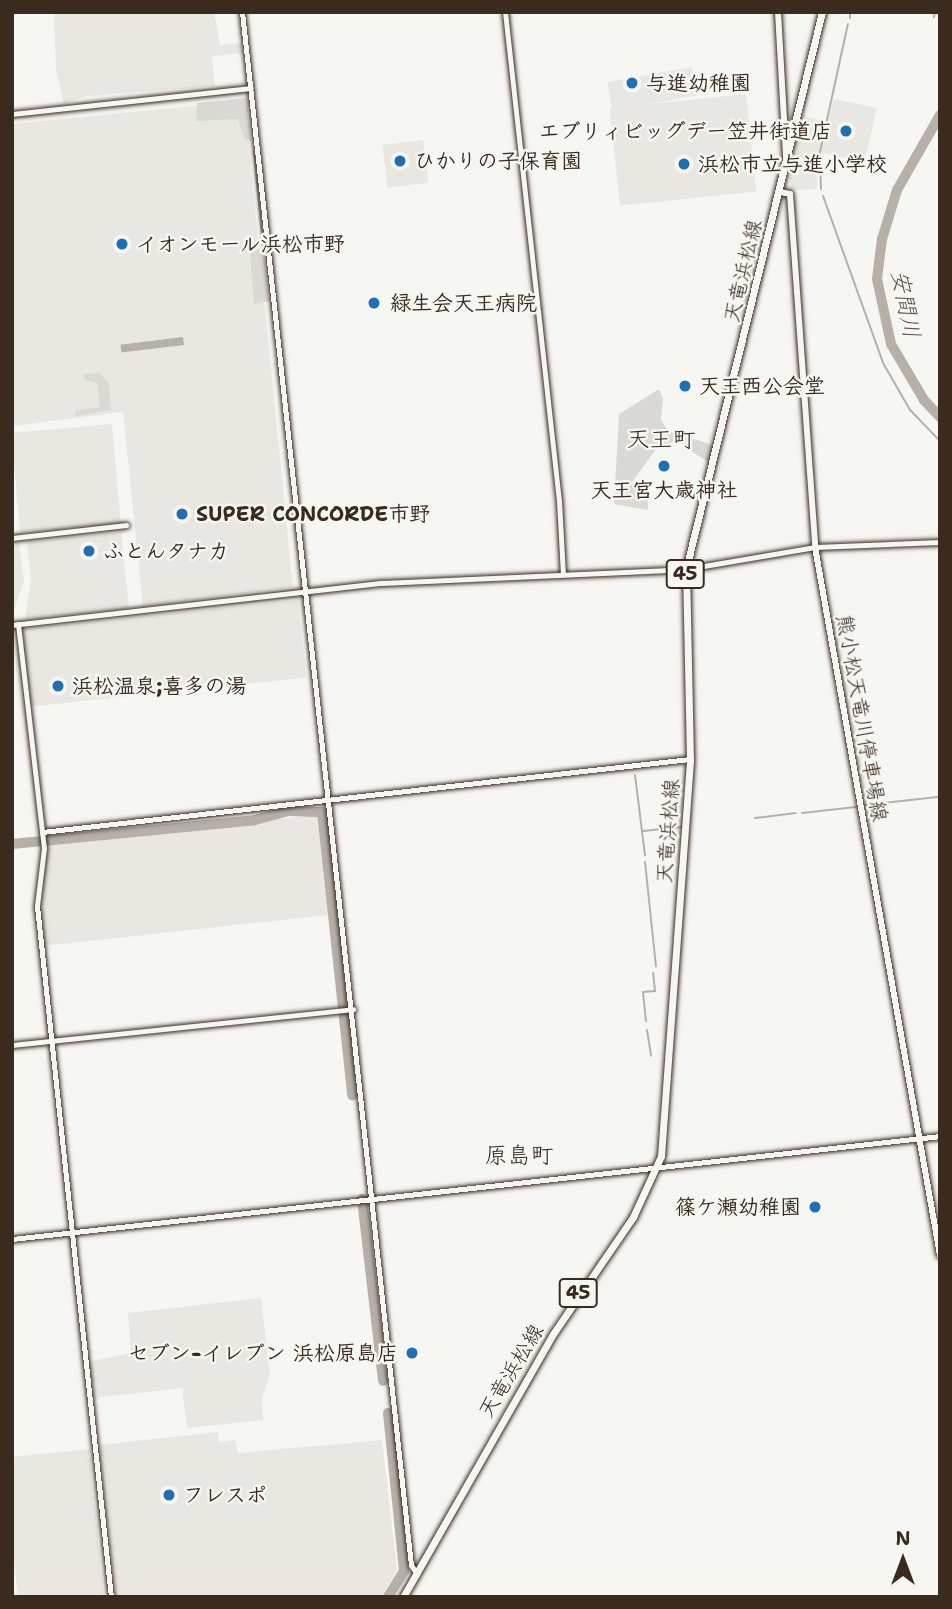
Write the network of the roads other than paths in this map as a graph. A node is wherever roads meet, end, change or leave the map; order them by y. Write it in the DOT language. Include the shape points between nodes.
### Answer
graph roads {
  1 [pos="242,12"];
  2 [pos="505,12"];
  3 [pos="778,12"];
  4 [pos="822,12"];
  5 [pos="251,88"];
  6 [pos="12,114"];
  7 [pos="787,163"];
  8 [pos="780,192"];
  9 [pos="126,525"];
  10 [pos="12,538"];
  11 [pos="940,541"];
  12 [pos="815,547"];
  13 [pos="686,569"];
  14 [pos="563,574"];
  15 [pos="304,592"];
  16 [pos="15,625"];
  17 [pos="690,760"];
  18 [pos="328,800"];
  19 [pos="42,832"];
  20 [pos="346,1010"];
  21 [pos="51,1041"];
  22 [pos="12,1045"];
  23 [pos="940,1136"];
  24 [pos="919,1139"];
  25 [pos="658,1168"];
  26 [pos="367,1201"];
  27 [pos="71,1233"];
  28 [pos="12,1239"];
  29 [pos="940,1255"];
  30 [pos="417,1574"];
  31 [pos="111,1597"];
  32 [pos="403,1597"];
  1 -- 5 [label="street"];
  2 -- 14 [label="street"];
  3 -- 7 [label="main road"];
  4 -- 7 [label="main road, 天竜浜松線 / 45"];
  5 -- 6 [label="street"];
  5 -- 15 [label="street"];
  7 -- 8 [label="main road, 天竜浜松線 / 45"];
  8 -- 12 [label="main road, 熊小松天竜川停車場線" via="790,194"];
  8 -- 13 [label="main road, 天竜浜松線 / 45"];
  9 -- 10 [label="street"];
  11 -- 12 [label="street"];
  12 -- 13 [label="street"];
  12 -- 24 [label="main road, 熊小松天竜川停車場線"];
  13 -- 14 [label="street"];
  13 -- 17 [label="main road, 天竜浜松線 / 45"];
  14 -- 15 [label="street"];
  15 -- 16 [label="street"];
  15 -- 18 [label="street"];
  16 -- 19 [label="street"];
  17 -- 18 [label="street"];
  17 -- 25 [label="main road, 天竜浜松線 / 45" via="667,1114"];
  18 -- 19 [label="street"];
  18 -- 20 [label="street"];
  19 -- 21 [label="street" via="44,848 36,891"];
  20 -- 21 [label="street"];
  20 -- 26 [label="street"];
  21 -- 22 [label="street"];
  21 -- 27 [label="street"];
  23 -- 24 [label="street"];
  24 -- 25 [label="street"];
  24 -- 29 [label="main road, 熊小松天竜川停車場線"];
  25 -- 26 [label="street"];
  25 -- 30 [label="main road, 天竜浜松線 / 45" via="633,1217 553,1334"];
  26 -- 27 [label="street"];
  26 -- 30 [label="street" via="411,1565"];
  27 -- 28 [label="street"];
  27 -- 31 [label="street"];
  30 -- 32 [label="main road, 天竜浜松線 / 45"];
}
